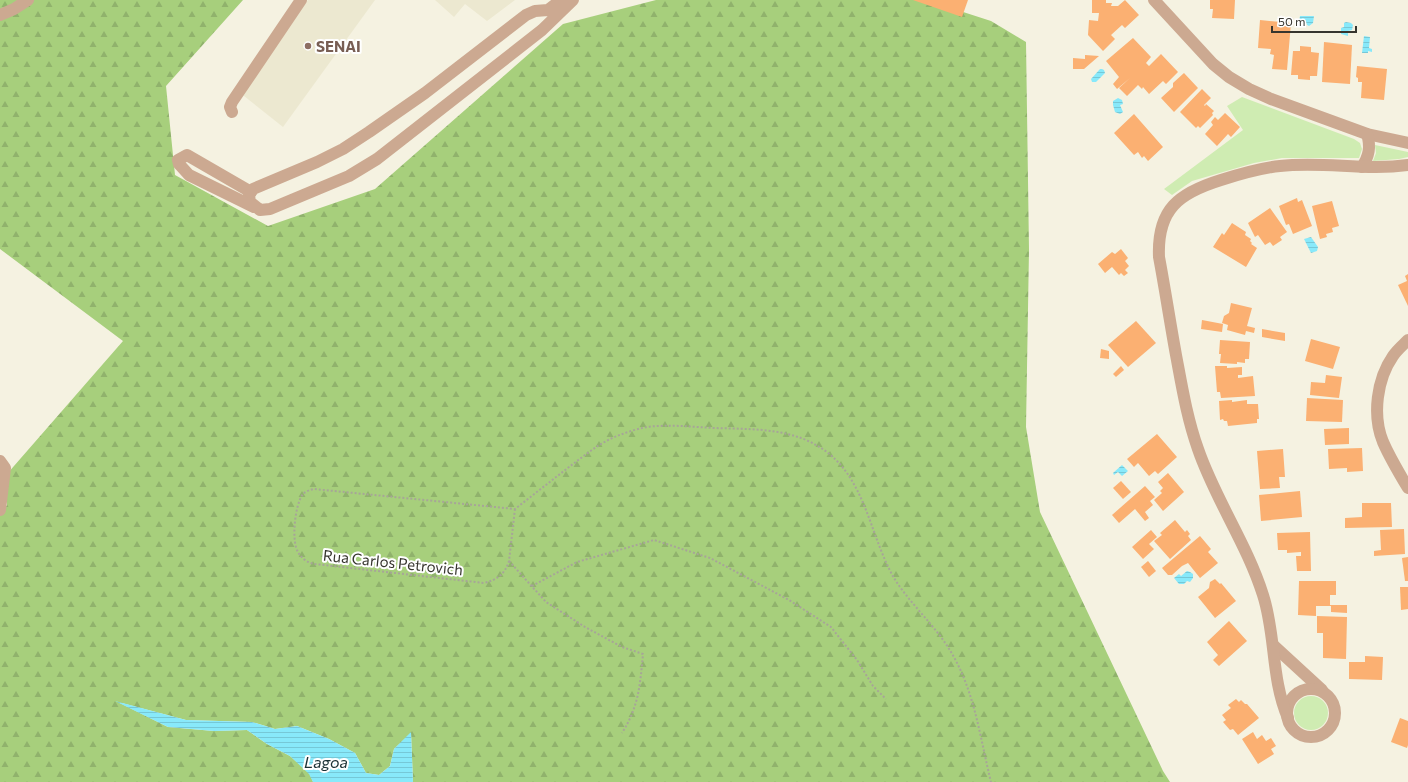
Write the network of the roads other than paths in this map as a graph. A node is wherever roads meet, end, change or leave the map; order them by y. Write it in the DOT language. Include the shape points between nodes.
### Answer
graph roads {
  1 [pos="28,0"];
  2 [pos="301,0"];
  3 [pos="561,0"];
  4 [pos="573,0"];
  5 [pos="1154,0"];
  6 [pos="0,15"];
  7 [pos="232,112"];
  8 [pos="1367,134"];
  9 [pos="1408,143"];
  10 [pos="1408,165"];
  11 [pos="1362,167"];
  12 [pos="251,192"];
  13 [pos="260,210"];
  14 [pos="1408,340"];
  15 [pos="0,462"];
  16 [pos="1408,488"];
  17 [pos="0,510"];
  18 [pos="1273,645"];
  19 [pos="1325,693"];
  20 [pos="1288,718"];
  1 -- 6 [label="street"];
  2 -- 7 [label="street" via="232,102"];
  3 -- 12 [label="street" via="548,10 535,10 526,15 420,97 342,149"];
  4 -- 13 [label="street" via="542,30 377,159 323,188 270,209"];
  5 -- 8 [label="street" via="1213,64 1229,77 1271,99"];
  8 -- 9 [label="street"];
  8 -- 11 [label="street" via="1369,152"];
  10 -- 11 [label="street"];
  11 -- 18 [label="street" via="1280,166 1211,183 1174,203 1167,214 1158,240 1189,420 1206,473 1258,578 1265,599"];
  12 -- 13 [label="street" via="248,199"];
  12 -- 13 [label="street" via="188,155 178,160 189,175"];
  14 -- 16 [label="street" via="1393,356 1383,376 1377,399 1382,440"];
  15 -- 17 [label="street" via="5,468"];
  18 -- 19 [label="street"];
  18 -- 20 [label="street" via="1279,691"];
  19 -- 20 [label="street" via="1311,689 1298,693 1289,704"];
  19 -- 20 [label="street" via="1334,705 1335,712 1334,720 1325,732 1318,735 1303,735 1291,726"];
}
